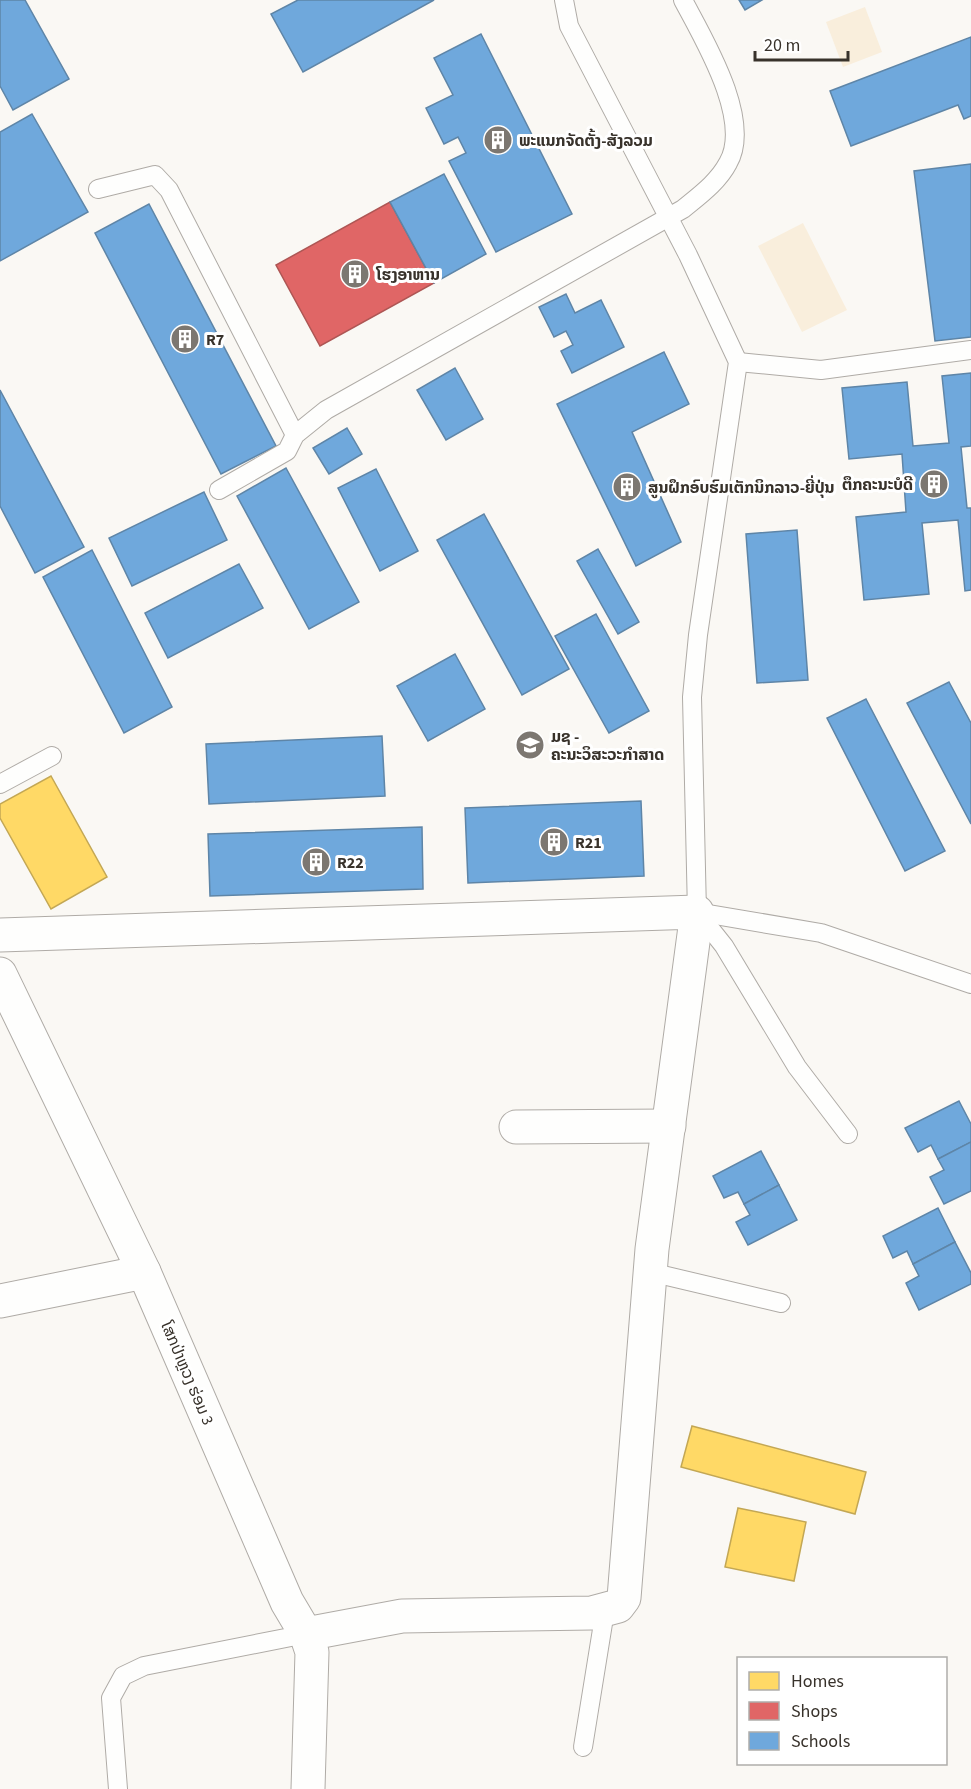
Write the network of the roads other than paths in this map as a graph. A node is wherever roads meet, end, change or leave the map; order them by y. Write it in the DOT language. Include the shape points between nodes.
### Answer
graph roads {
  1 [pos="564,0"];
  2 [pos="683,0"];
  3 [pos="98,189"];
  4 [pos="668,217"];
  5 [pos="971,350"];
  6 [pos="738,362"];
  7 [pos="295,435"];
  8 [pos="219,490"];
  9 [pos="52,756"];
  10 [pos="0,784"];
  11 [pos="697,912"];
  12 [pos="0,935"];
  13 [pos="0,974"];
  14 [pos="971,984"];
  15 [pos="669,1126"];
  16 [pos="516,1127"];
  17 [pos="848,1134"];
  18 [pos="144,1272"];
  19 [pos="651,1272"];
  20 [pos="0,1301"];
  21 [pos="781,1303"];
  22 [pos="605,1611"];
  23 [pos="306,1634"];
  24 [pos="583,1747"];
  25 [pos="118,1789"];
  26 [pos="308,1789"];
  1 -- 4 [label="lane" via="569,26"];
  2 -- 4 [label="lane" via="721,72 729,95 735,141 729,162 713,184"];
  3 -- 7 [label="lane" via="155,175 169,190"];
  4 -- 6 [label="lane"];
  4 -- 7 [label="lane" via="326,410"];
  5 -- 6 [label="lane" via="821,370"];
  6 -- 11 [label="lane" via="692,697"];
  7 -- 8 [label="lane" via="287,451"];
  9 -- 10 [label="lane"];
  11 -- 12 [label="street"];
  11 -- 14 [label="lane" via="821,933"];
  11 -- 15 [label="street"];
  11 -- 17 [label="lane" via="724,946 797,1067"];
  13 -- 18 [label="street, ໂສກປ່າຫຼວງ ຮ່ອມ 3"];
  15 -- 16 [label="street"];
  15 -- 19 [label="street"];
  18 -- 20 [label="street"];
  18 -- 23 [label="street, ໂສກປ່າຫຼວງ ຮ່ອມ 3" via="287,1602"];
  19 -- 21 [label="lane"];
  19 -- 22 [label="street" via="624,1598 618,1606"];
  22 -- 23 [label="street" via="402,1616"];
  22 -- 24 [label="lane"];
  23 -- 25 [label="lane" via="144,1666 123,1676 111,1698"];
  23 -- 26 [label="street, ໂສກປ່າຫຼວງ ຮ່ອມ 3" via="312,1652"];
}
